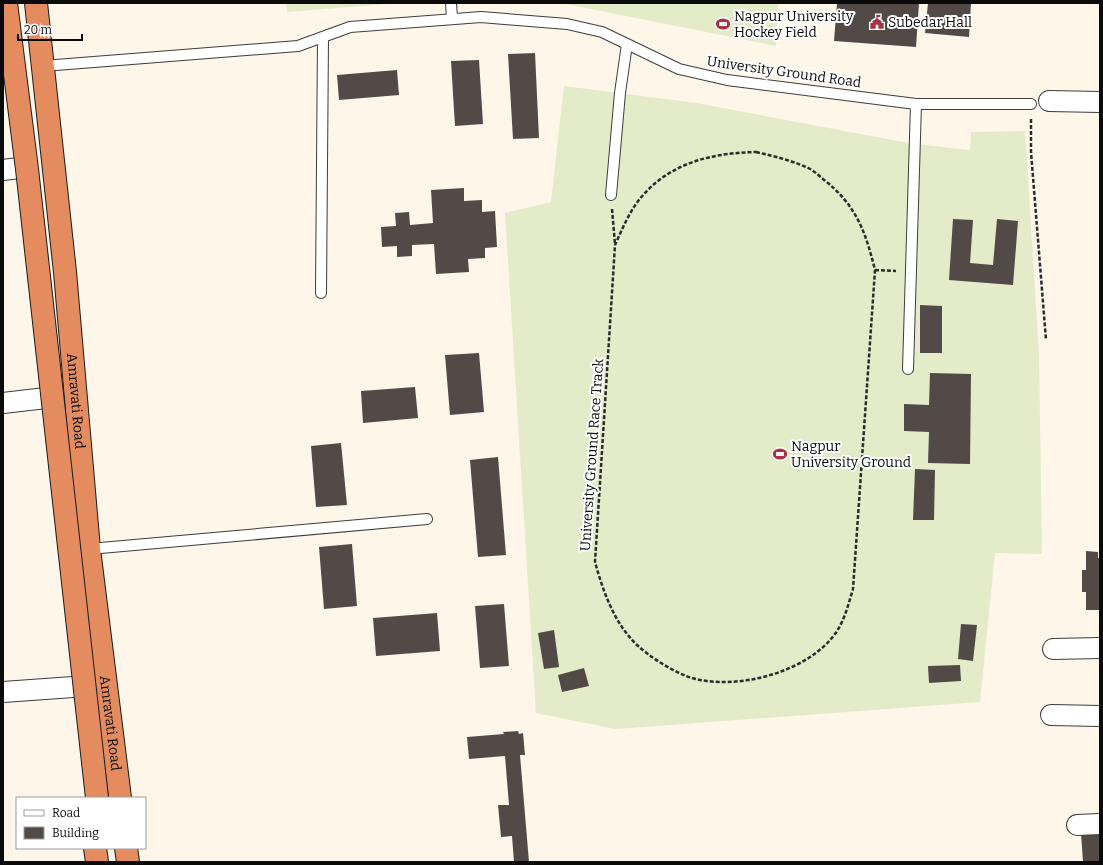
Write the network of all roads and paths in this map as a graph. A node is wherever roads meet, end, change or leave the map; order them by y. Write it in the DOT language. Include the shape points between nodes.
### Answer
graph roads {
  1 [pos="6,3"];
  2 [pos="16,3"];
  3 [pos="36,3"];
  4 [pos="451,3"];
  5 [pos="452,18"];
  6 [pos="324,37"];
  7 [pos="3,41"];
  8 [pos="627,44"];
  9 [pos="43,66"];
  10 [pos="1040,102"];
  11 [pos="1100,102"];
  12 [pos="916,104"];
  13 [pos="11,169"];
  14 [pos="611,195"];
  15 [pos="616,245"];
  16 [pos="874,270"];
  17 [pos="910,271"];
  18 [pos="321,293"];
  19 [pos="1046,340"];
  20 [pos="908,369"];
  21 [pos="46,398"];
  22 [pos="3,403"];
  23 [pos="427,518"];
  24 [pos="89,549"];
  25 [pos="1100,648"];
  26 [pos="1053,649"];
  27 [pos="106,685"];
  28 [pos="78,687"];
  29 [pos="3,692"];
  30 [pos="1052,715"];
  31 [pos="1100,716"];
  32 [pos="90,797"];
  33 [pos="97,797"];
  34 [pos="107,797"];
  35 [pos="120,797"];
  36 [pos="1100,824"];
  37 [pos="1077,825"];
  38 [pos="95,849"];
  39 [pos="102,849"];
  40 [pos="112,849"];
  41 [pos="126,849"];
  42 [pos="97,862"];
  43 [pos="104,862"];
  44 [pos="114,862"];
  45 [pos="128,862"];
  1 -- 33 [label="highway, bridge" via="33,216"];
  2 -- 34 [label="highway"];
  3 -- 9 [label="highway, Amravati Road"];
  4 -- 5 [label="lane"];
  5 -- 6 [label="lane, University Ground Road" via="350,27"];
  5 -- 8 [label="lane, University Ground Road" via="567,24 602,32"];
  6 -- 9 [label="lane, University Ground Road" via="298,46"];
  6 -- 18 [label="lane"];
  7 -- 13 [label="highway, Amravati Road"];
  8 -- 12 [label="lane, University Ground Road" via="680,69 727,80"];
  8 -- 14 [label="lane"];
  9 -- 24 [label="highway, Amravati Road" via="65,272"];
  10 -- 11 [label="street"];
  10 -- 12 [label="lane, University Ground Road"];
  10 -- 19 [label="path" via="1031,152"];
  12 -- 17 [label="lane"];
  13 -- 21 [label="highway, Amravati Road"];
  14 -- 15 [label="path"];
  15 -- 16 [label="path, University Ground Race Track" via="627,218 644,194 665,176 697,159 728,153 756,152 808,167 831,186 852,207 866,236"];
  15 -- 16 [label="path, University Ground Race Track" via="595,562 604,592 616,617 636,644 686,676 710,681 738,682 761,678 808,659 837,631 846,610 853,589"];
  16 -- 17 [label="path"];
  17 -- 20 [label="lane"];
  21 -- 22 [label="street"];
  21 -- 28 [label="highway, Amravati Road"];
  23 -- 24 [label="lane"];
  24 -- 27 [label="highway, Amravati Road"];
  25 -- 26 [label="street"];
  27 -- 28 [label="street"];
  27 -- 35 [label="highway, Amravati Road"];
  28 -- 29 [label="street"];
  28 -- 32 [label="highway, Amravati Road"];
  30 -- 31 [label="street"];
  36 -- 37 [label="street"];
  38 -- 42 [label="highway"];
  39 -- 43 [label="highway"];
  40 -- 44 [label="highway"];
  41 -- 45 [label="highway"];
}
